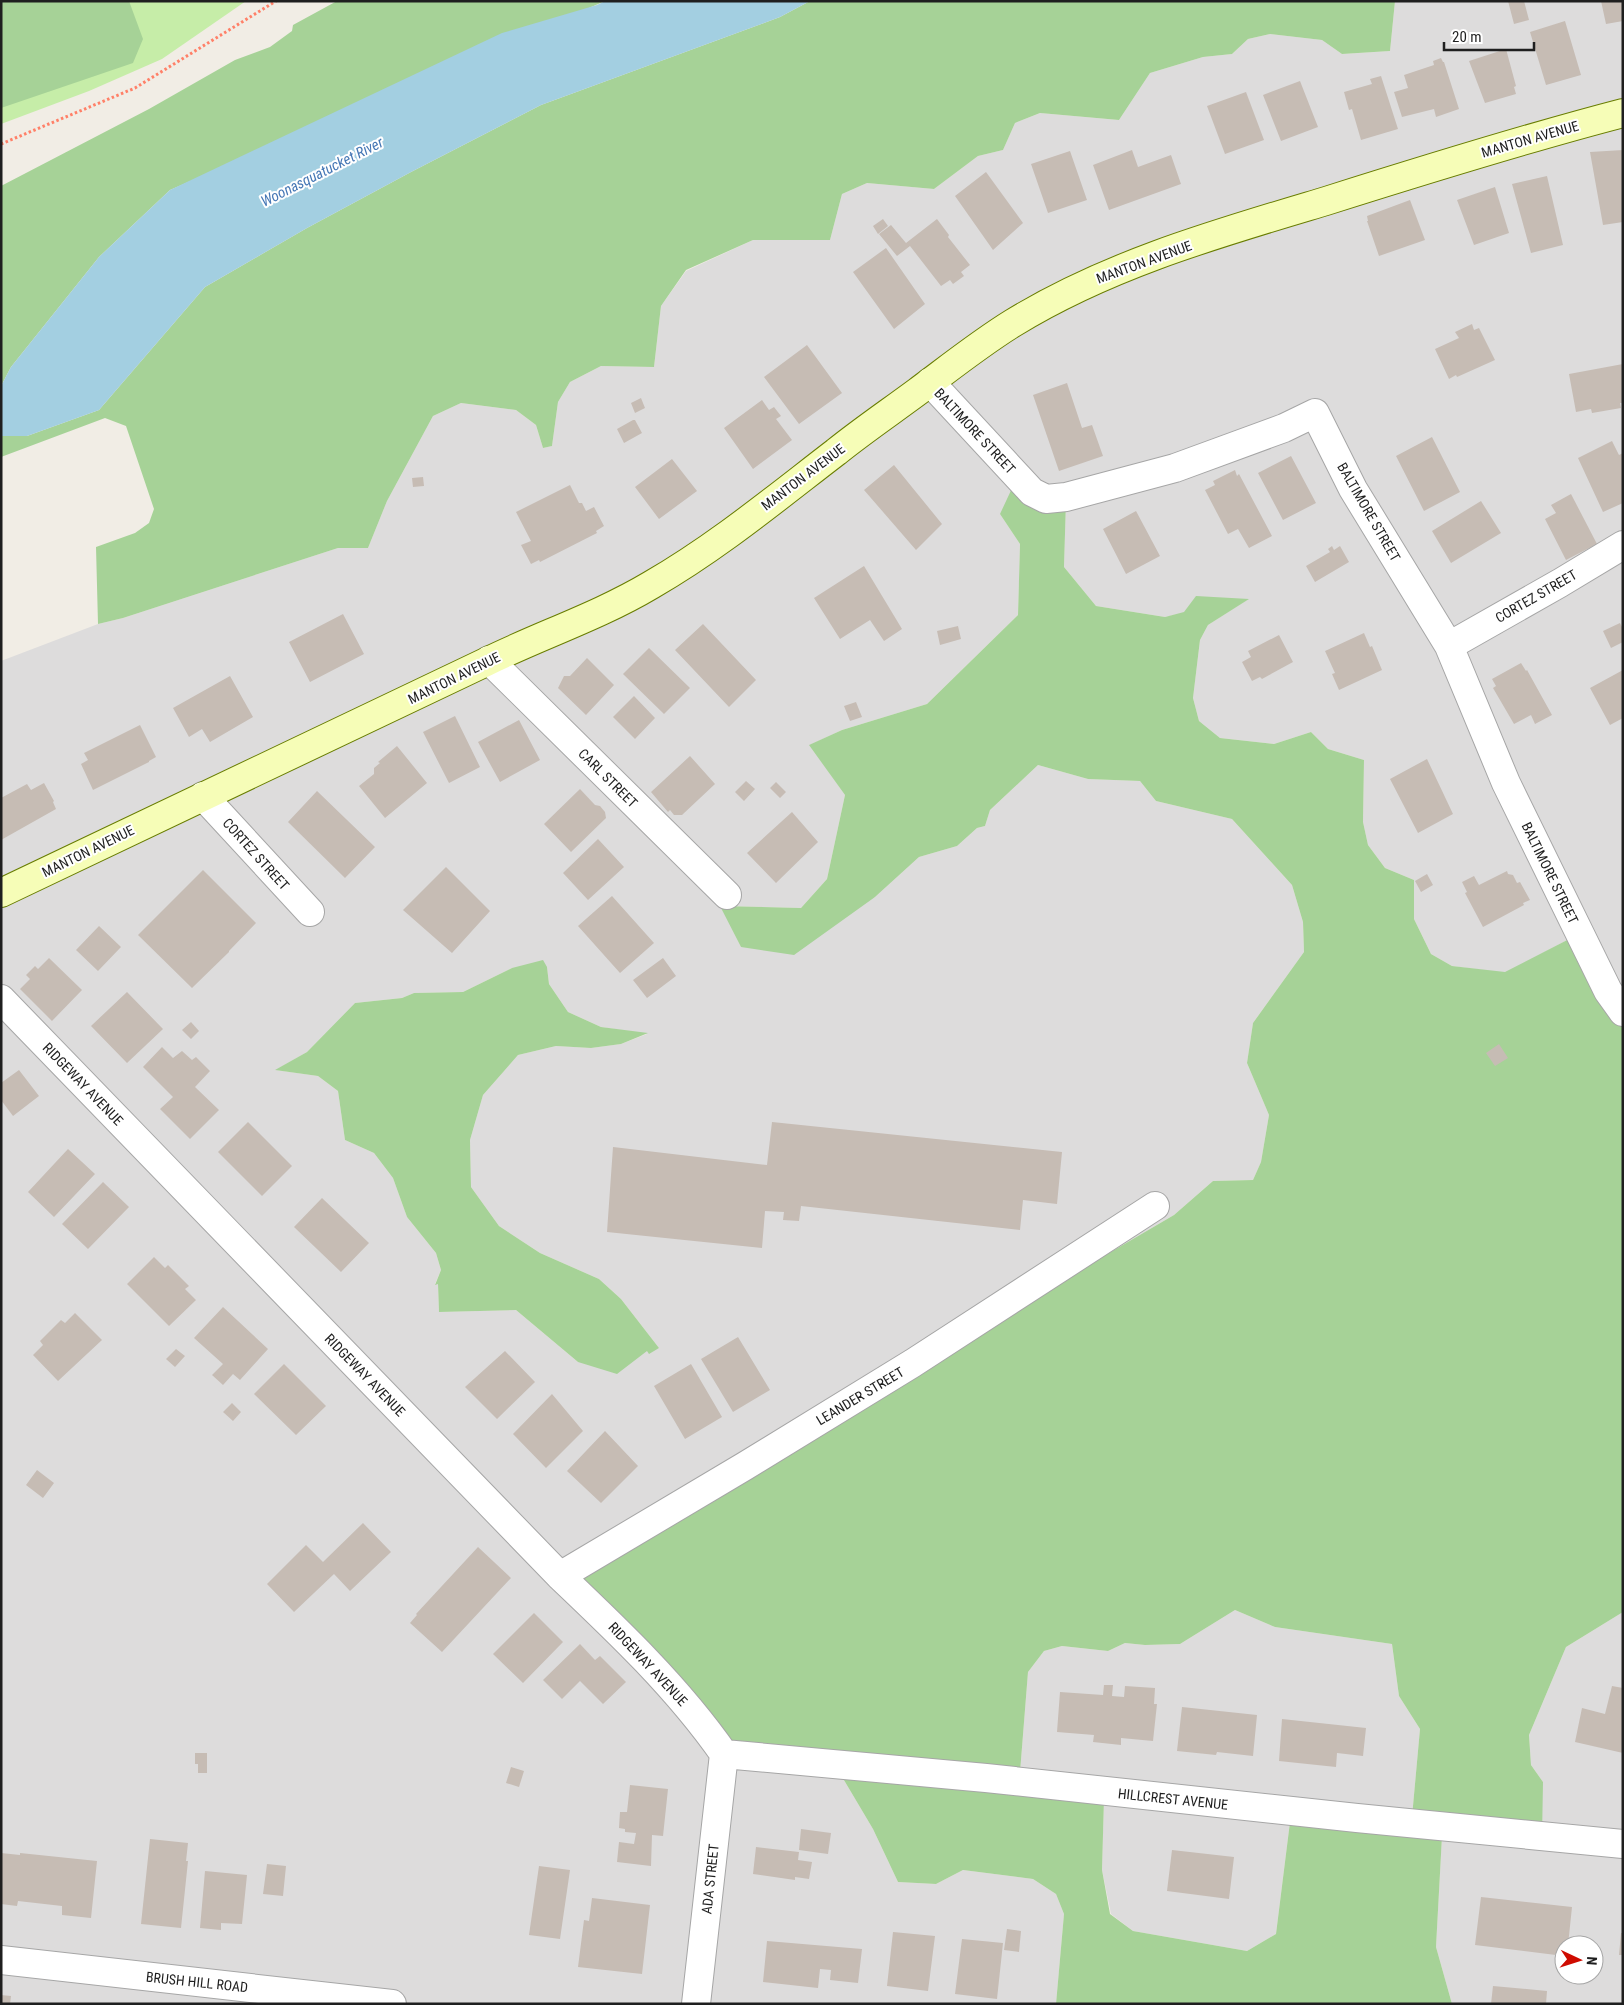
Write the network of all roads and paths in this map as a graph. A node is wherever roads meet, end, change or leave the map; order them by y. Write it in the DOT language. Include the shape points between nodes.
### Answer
graph roads {
  1 [pos="276,1"];
  2 [pos="1623,113"];
  3 [pos="1,144"];
  4 [pos="930,382"];
  5 [pos="1623,546"];
  6 [pos="1448,646"];
  7 [pos="489,660"];
  8 [pos="203,796"];
  9 [pos="1,893"];
  10 [pos="727,895"];
  11 [pos="310,912"];
  12 [pos="1,999"];
  13 [pos="1623,1012"];
  14 [pos="1154,1206"];
  15 [pos="560,1576"];
  16 [pos="724,1754"];
  17 [pos="1623,1844"];
  18 [pos="1,1960"];
  19 [pos="392,2004"];
  20 [pos="696,2004"];
  1 -- 3 [label="path" via="135,88"];
  2 -- 4 [label="main road, MANTON AVENUE" via="1516,142 1138,262 1091,281 1013,323"];
  4 -- 6 [label="street, BALTIMORE STREET" via="1032,492 1046,499 1066,497 1175,468 1284,428 1315,413 1353,489"];
  4 -- 7 [label="main road, MANTON AVENUE" via="779,497 681,566 615,604"];
  5 -- 6 [label="street, CORTEZ STREET"];
  6 -- 13 [label="street, BALTIMORE STREET" via="1506,783 1608,990"];
  7 -- 8 [label="main road, MANTON AVENUE"];
  7 -- 10 [label="street, CARL STREET"];
  8 -- 9 [label="main road, MANTON AVENUE"];
  8 -- 11 [label="street, CORTEZ STREET"];
  12 -- 15 [label="street, RIDGEWAY AVENUE"];
  14 -- 15 [label="street, LEANDER STREET" via="913,1363"];
  15 -- 16 [label="street, RIDGEWAY AVENUE" via="612,1625 701,1720"];
  16 -- 17 [label="street, HILLCREST AVENUE"];
  16 -- 20 [label="street, ADA STREET"];
  18 -- 19 [label="street, BRUSH HILL ROAD"];
}
